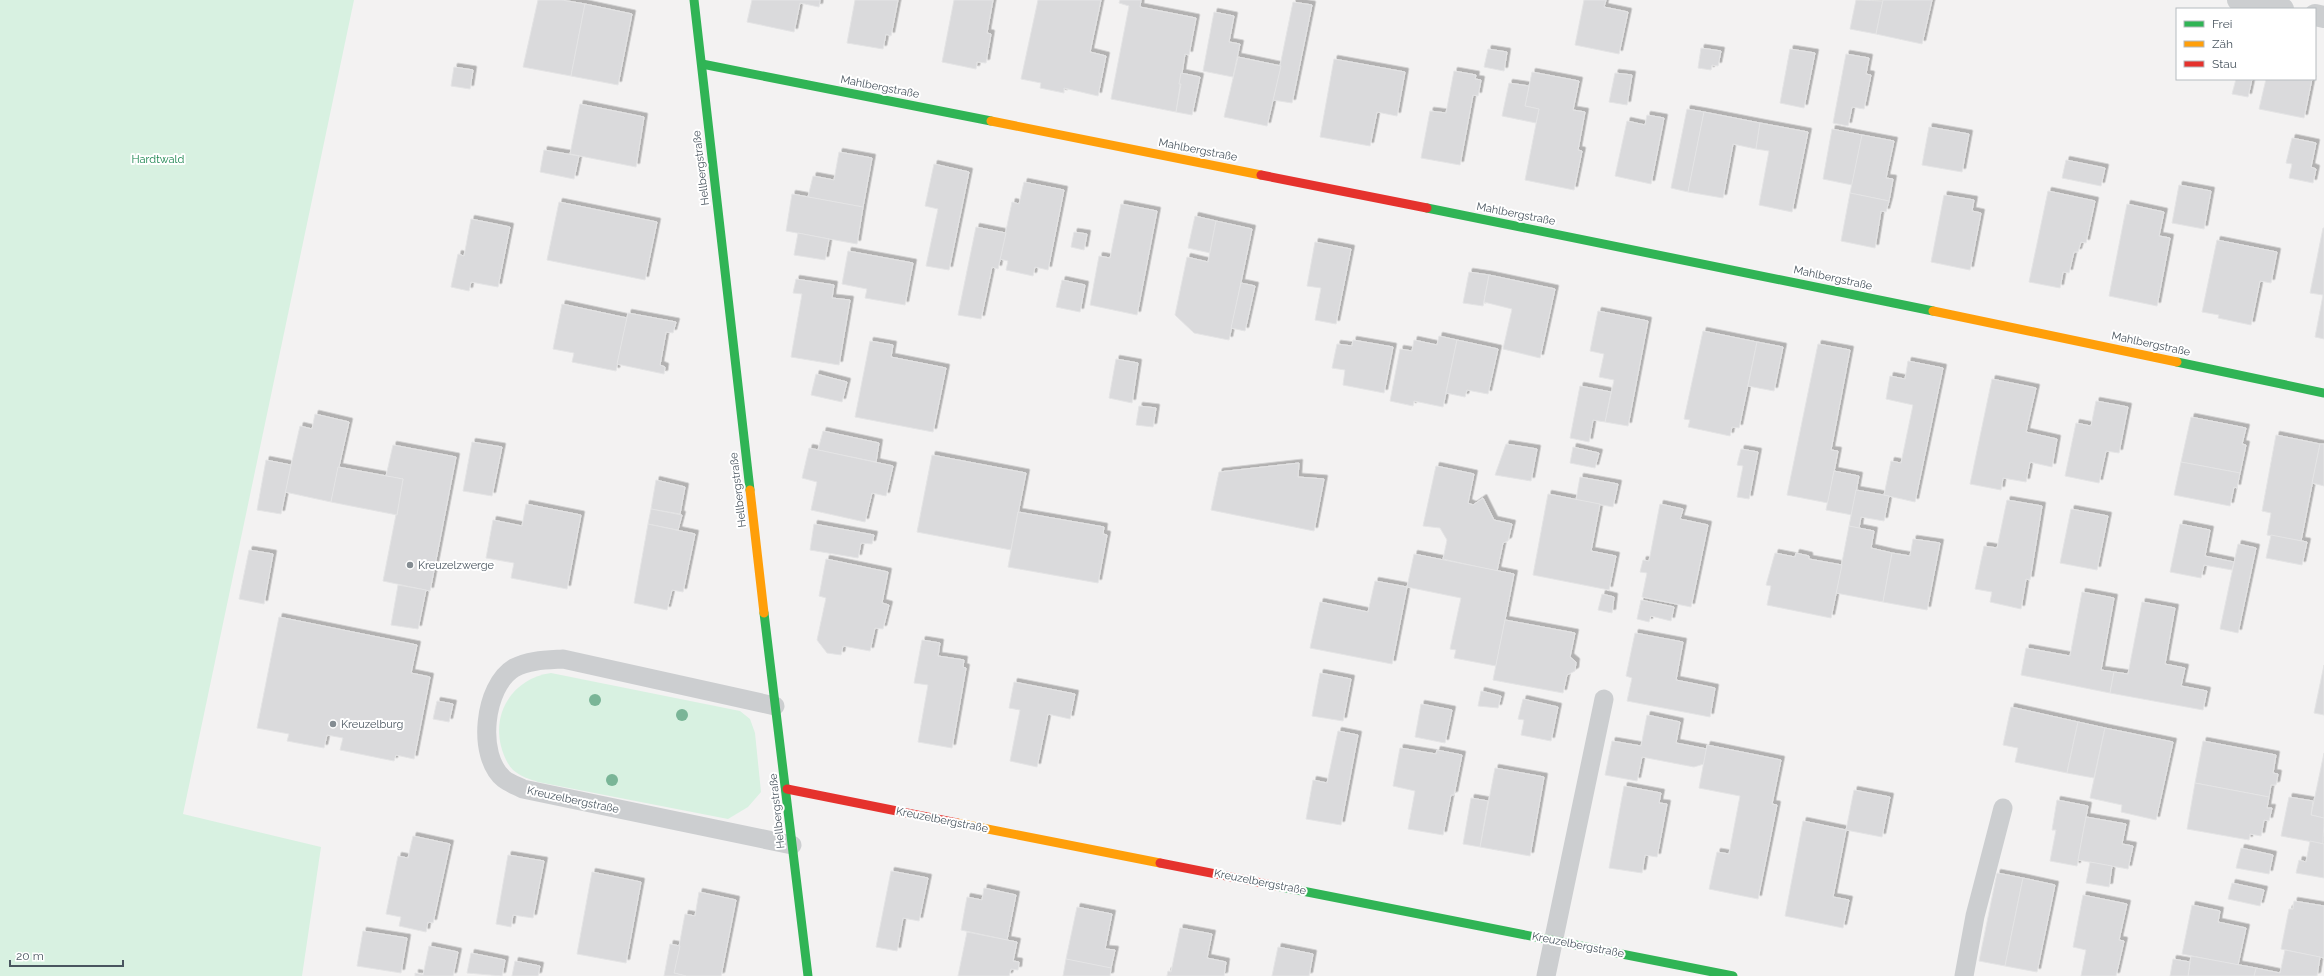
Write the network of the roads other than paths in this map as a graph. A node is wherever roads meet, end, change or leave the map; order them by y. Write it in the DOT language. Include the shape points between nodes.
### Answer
graph roads {
  1 [pos="694,0"];
  2 [pos="2238,0"];
  3 [pos="2278,8"];
  4 [pos="702,64"];
  5 [pos="2324,393"];
  6 [pos="1604,699"];
  7 [pos="775,706"];
  8 [pos="787,789"];
  9 [pos="2003,808"];
  10 [pos="792,845"];
  11 [pos="1553,940"];
  12 [pos="808,976"];
  13 [pos="1546,976"];
  14 [pos="1733,976"];
  15 [pos="1964,976"];
  1 -- 4 [label="street, Hellbergstraße"];
  2 -- 3 [label="street"];
  4 -- 5 [label="street, Mahlbergstraße" via="1685,259"];
  4 -- 7 [label="street, Hellbergstraße"];
  6 -- 11 [label="lane"];
  7 -- 8 [label="street, Hellbergstraße"];
  7 -- 10 [label="lane, Kreuzelbergstraße" via="563,659 538,660 514,668 498,685 487,712 487,738 491,759 503,779 523,789"];
  8 -- 10 [label="street, Hellbergstraße"];
  8 -- 11 [label="street, Kreuzelbergstraße"];
  9 -- 15 [label="lane" via="1975,916"];
  10 -- 12 [label="street, Hellbergstraße"];
  11 -- 13 [label="lane"];
  11 -- 14 [label="street, Kreuzelbergstraße"];
}
